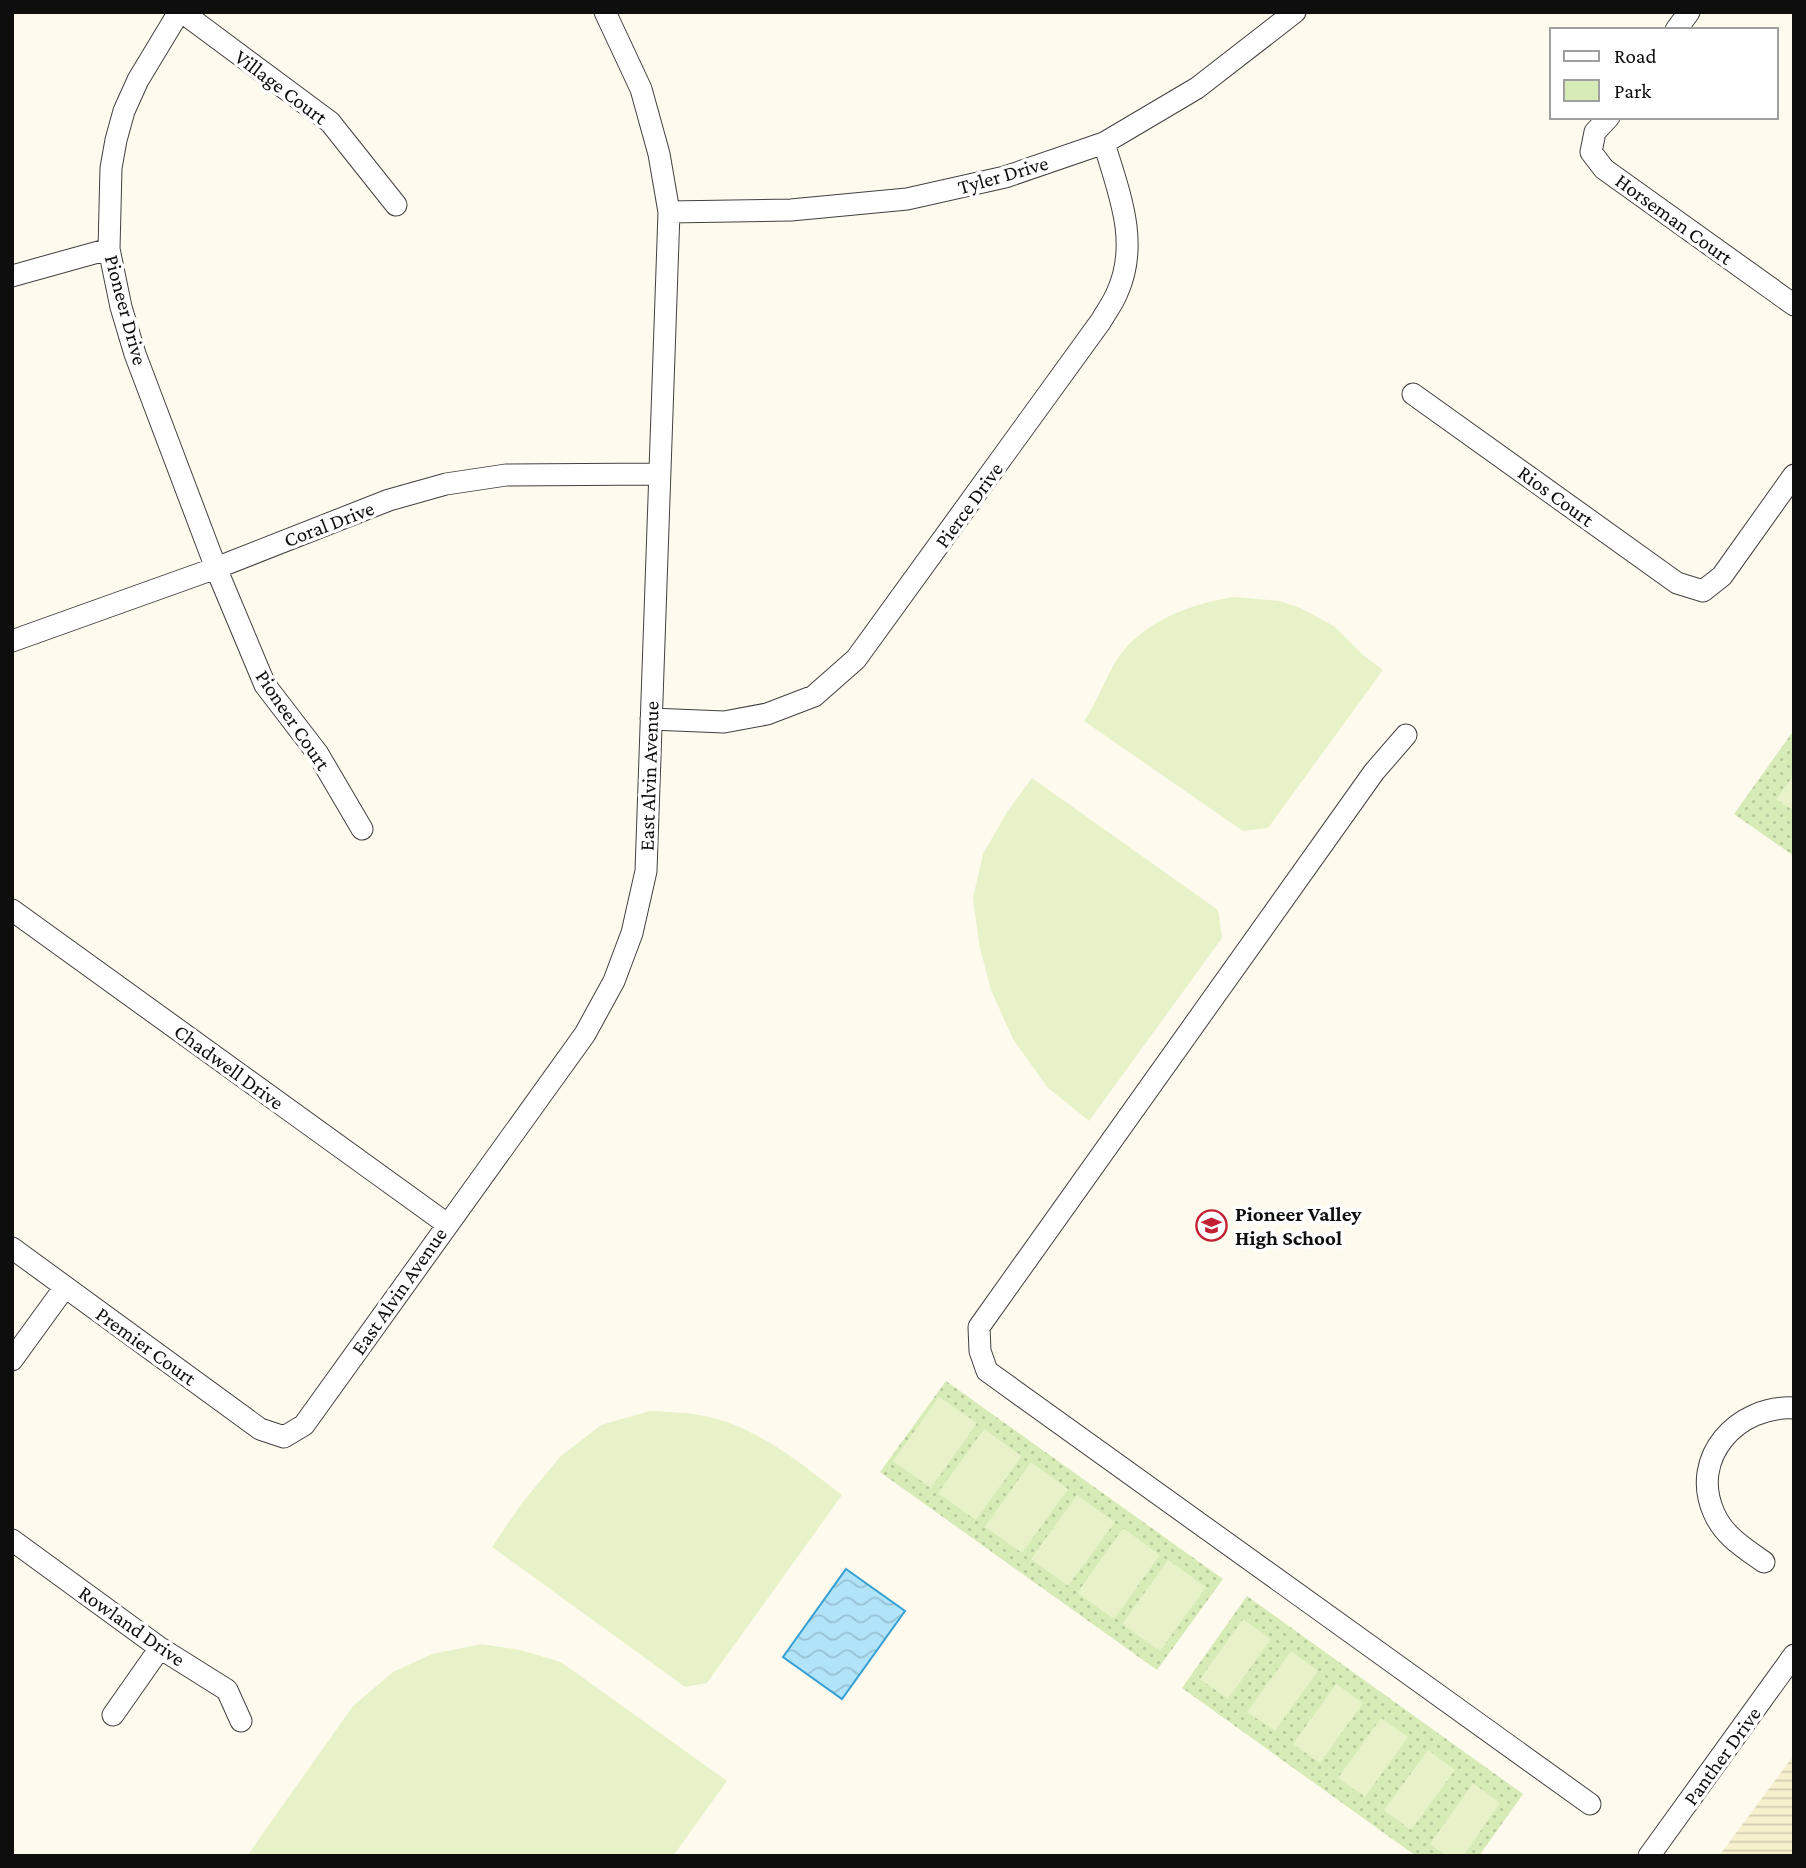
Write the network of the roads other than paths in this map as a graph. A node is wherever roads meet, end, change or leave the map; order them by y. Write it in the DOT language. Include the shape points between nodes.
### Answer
graph roads {
  1 [pos="181,12"];
  2 [pos="605,12"];
  3 [pos="1295,12"];
  4 [pos="1689,12"];
  5 [pos="1677,28"];
  6 [pos="1607,119"];
  7 [pos="1104,144"];
  8 [pos="396,205"];
  9 [pos="669,212"];
  10 [pos="109,249"];
  11 [pos="12,276"];
  12 [pos="1794,304"];
  13 [pos="1413,394"];
  14 [pos="659,474"];
  15 [pos="1794,475"];
  16 [pos="216,568"];
  17 [pos="12,641"];
  18 [pos="651,719"];
  19 [pos="1406,735"];
  20 [pos="362,829"];
  21 [pos="12,910"];
  22 [pos="447,1224"];
  23 [pos="12,1248"];
  24 [pos="65,1287"];
  25 [pos="12,1360"];
  26 [pos="1794,1408"];
  27 [pos="284,1437"];
  28 [pos="12,1540"];
  29 [pos="1764,1562"];
  30 [pos="160,1647"];
  31 [pos="1794,1655"];
  32 [pos="113,1715"];
  33 [pos="241,1721"];
  34 [pos="1590,1804"];
  35 [pos="1649,1856"];
  1 -- 8 [label="street, Village Court" via="330,122"];
  1 -- 10 [label="street, Pioneer Drive" via="124,110 111,168"];
  2 -- 9 [label="street, East Alvin Avenue" via="641,89"];
  3 -- 7 [label="street, Tyler Drive" via="1197,88"];
  4 -- 5 [label="street"];
  6 -- 12 [label="street, Horseman Court" via="1595,132 1591,152 1604,169"];
  7 -- 9 [label="street, Tyler Drive" via="1005,177 907,200 790,210"];
  7 -- 18 [label="street, Pierce Drive" via="1128,234 1127,264 1118,293 856,659 814,696 767,714 724,722"];
  9 -- 14 [label="street, East Alvin Avenue"];
  10 -- 11 [label="street"];
  10 -- 16 [label="street, Pioneer Drive" via="135,354"];
  13 -- 15 [label="street, Rios Court" via="1677,583 1703,591 1722,576"];
  14 -- 16 [label="street, Coral Drive" via="506,475 446,484 389,500"];
  14 -- 18 [label="street, East Alvin Avenue"];
  16 -- 17 [label="street, Coral Drive"];
  16 -- 20 [label="street, Pioneer Court" via="265,685 318,754"];
  18 -- 22 [label="street, East Alvin Avenue" via="646,872 632,933 614,981 585,1034"];
  19 -- 34 [label="street" via="1374,772 979,1327 980,1350 987,1371"];
  21 -- 22 [label="street, Chadwell Drive"];
  22 -- 27 [label="street, East Alvin Avenue" via="304,1425"];
  23 -- 24 [label="street, Premier Court"];
  24 -- 25 [label="street"];
  24 -- 27 [label="street, Premier Court" via="260,1429"];
  26 -- 29 [label="street" via="1771,1408 1735,1426 1718,1445 1709,1471 1709,1497 1720,1524"];
  28 -- 30 [label="street, Rowland Drive"];
  30 -- 32 [label="street"];
  30 -- 33 [label="street, Rowland Drive" via="227,1690"];
  31 -- 35 [label="street, Panther Drive"];
}
